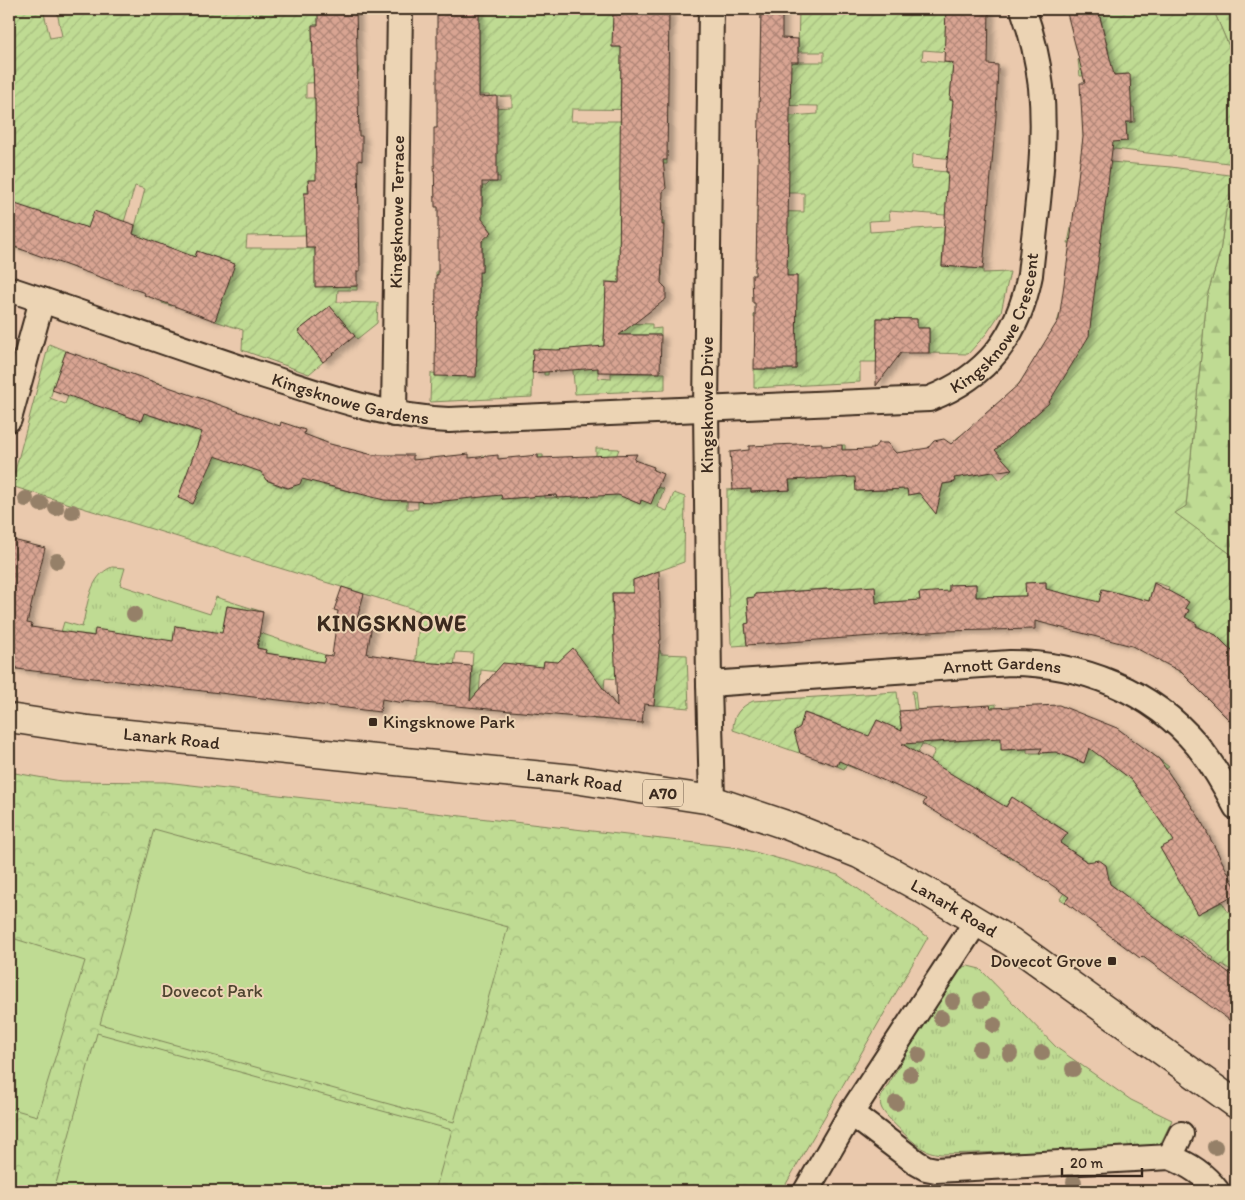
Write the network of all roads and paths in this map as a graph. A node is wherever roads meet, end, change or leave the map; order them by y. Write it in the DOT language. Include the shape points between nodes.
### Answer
graph roads {
  1 [pos="400,9"];
  2 [pos="711,9"];
  3 [pos="1023,9"];
  4 [pos="9,289"];
  5 [pos="42,300"];
  6 [pos="706,408"];
  7 [pos="394,414"];
  8 [pos="9,419"];
  9 [pos="709,684"];
  10 [pos="9,718"];
  11 [pos="712,800"];
  12 [pos="1236,807"];
  13 [pos="976,922"];
  14 [pos="1236,1104"];
  15 [pos="851,1113"];
  16 [pos="1182,1134"];
  17 [pos="1170,1157"];
  18 [pos="806,1191"];
  19 [pos="1216,1191"];
  1 -- 7 [label="street, Kingsknowe Terrace"];
  2 -- 6 [label="street, Kingsknowe Drive"];
  3 -- 6 [label="street, Kingsknowe Crescent" via="1039,72 1043,144 1027,294 1016,324 1002,346 987,364 964,382 929,399"];
  4 -- 5 [label="street, Kingsknowe Gardens"];
  5 -- 7 [label="street, Kingsknowe Gardens" via="358,406"];
  5 -- 8 [label="street"];
  6 -- 7 [label="street, Kingsknowe Gardens" via="449,420"];
  6 -- 9 [label="street, Kingsknowe Drive"];
  9 -- 11 [label="street, Kingsknowe Drive"];
  9 -- 12 [label="street, Arnott Gardens" via="1010,663 1070,669 1112,682 1139,696 1177,724 1217,772"];
  10 -- 11 [label="main road, Lanark Road / A70" via="88,730 574,779"];
  11 -- 13 [label="main road, Lanark Road / A70" via="859,854"];
  13 -- 14 [label="main road, Lanark Road / A70" via="1011,942"];
  13 -- 15 [label="street"];
  15 -- 17 [label="street" via="916,1163 936,1170"];
  15 -- 18 [label="street"];
  16 -- 17 [label="street"];
  17 -- 19 [label="street" via="1198,1171"];
}
